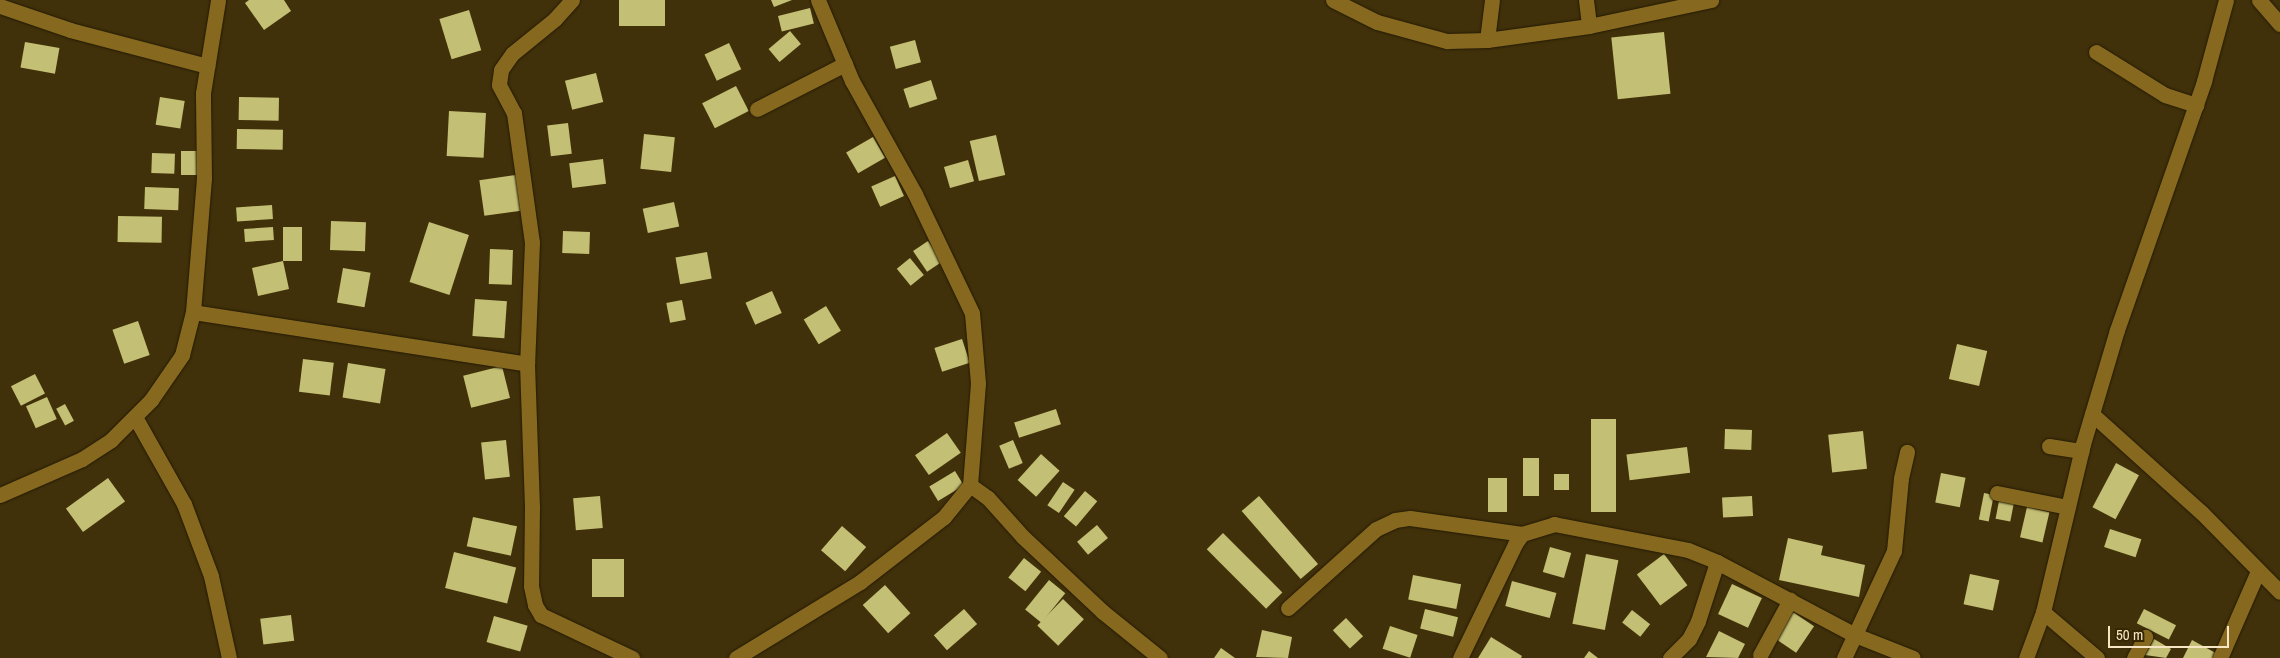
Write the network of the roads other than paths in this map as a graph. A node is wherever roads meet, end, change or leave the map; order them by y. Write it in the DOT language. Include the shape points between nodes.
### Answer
graph roads {
  1 [pos="218,0"];
  2 [pos="572,0"];
  3 [pos="818,0"];
  4 [pos="1333,0"];
  5 [pos="1492,0"];
  6 [pos="1586,0"];
  7 [pos="1711,0"];
  8 [pos="2226,0"];
  9 [pos="2259,0"];
  10 [pos="0,6"];
  11 [pos="2280,24"];
  12 [pos="1589,26"];
  13 [pos="1488,40"];
  14 [pos="2096,52"];
  15 [pos="845,64"];
  16 [pos="207,66"];
  17 [pos="2196,105"];
  18 [pos="757,108"];
  19 [pos="193,312"];
  20 [pos="527,364"];
  21 [pos="2092,414"];
  22 [pos="135,417"];
  23 [pos="2049,446"];
  24 [pos="1907,452"];
  25 [pos="2082,452"];
  26 [pos="970,485"];
  27 [pos="1998,493"];
  28 [pos="0,495"];
  29 [pos="2068,506"];
  30 [pos="1522,534"];
  31 [pos="1717,562"];
  32 [pos="2258,571"];
  33 [pos="2280,592"];
  34 [pos="1790,600"];
  35 [pos="1288,608"];
  36 [pos="2043,612"];
  37 [pos="1855,635"];
  38 [pos="2145,637"];
  39 [pos="1760,655"];
  40 [pos="229,658"];
  41 [pos="632,658"];
  42 [pos="736,658"];
  43 [pos="1160,658"];
  44 [pos="1460,658"];
  45 [pos="1670,658"];
  46 [pos="1844,658"];
  47 [pos="1913,658"];
  48 [pos="2026,658"];
  49 [pos="2097,658"];
  50 [pos="2134,658"];
  51 [pos="2220,658"];
  1 -- 16 [label="street"];
  2 -- 20 [label="street" via="555,19 512,54 501,70 499,85 514,113 532,242"];
  3 -- 15 [label="street"];
  4 -- 13 [label="street" via="1377,22 1447,41"];
  5 -- 13 [label="street"];
  6 -- 12 [label="street"];
  7 -- 12 [label="street"];
  8 -- 17 [label="street"];
  9 -- 11 [label="street"];
  10 -- 16 [label="street" via="70,30"];
  12 -- 13 [label="street"];
  14 -- 17 [label="street" via="2165,95"];
  15 -- 18 [label="street"];
  15 -- 26 [label="street" via="872,121 915,194 972,313 978,383"];
  16 -- 19 [label="street" via="203,93 204,179"];
  17 -- 21 [label="street" via="2117,330"];
  19 -- 20 [label="street"];
  19 -- 22 [label="street" via="182,355 165,382"];
  20 -- 41 [label="street" via="531,586 535,605 541,615 552,622"];
  21 -- 25 [label="street"];
  21 -- 32 [label="street" via="2201,512"];
  22 -- 28 [label="street" via="111,440 82,459"];
  22 -- 40 [label="street" via="184,504 211,576"];
  23 -- 25 [label="street"];
  24 -- 37 [label="street" via="1900,478 1894,551"];
  25 -- 29 [label="street"];
  26 -- 42 [label="street" via="944,516 860,582"];
  26 -- 43 [label="street" via="988,498 1103,612"];
  27 -- 29 [label="street"];
  29 -- 36 [label="street"];
  30 -- 31 [label="street" via="1554,524 1688,550"];
  30 -- 35 [label="street" via="1410,518 1395,520 1376,529"];
  30 -- 44 [label="street"];
  31 -- 34 [label="street"];
  31 -- 45 [label="street" via="1698,621 1689,639"];
  32 -- 33 [label="street"];
  32 -- 51 [label="street"];
  34 -- 37 [label="street"];
  34 -- 39 [label="street"];
  36 -- 48 [label="street"];
  36 -- 49 [label="street"];
  37 -- 46 [label="street"];
  37 -- 47 [label="street"];
  38 -- 50 [label="street"];
}
